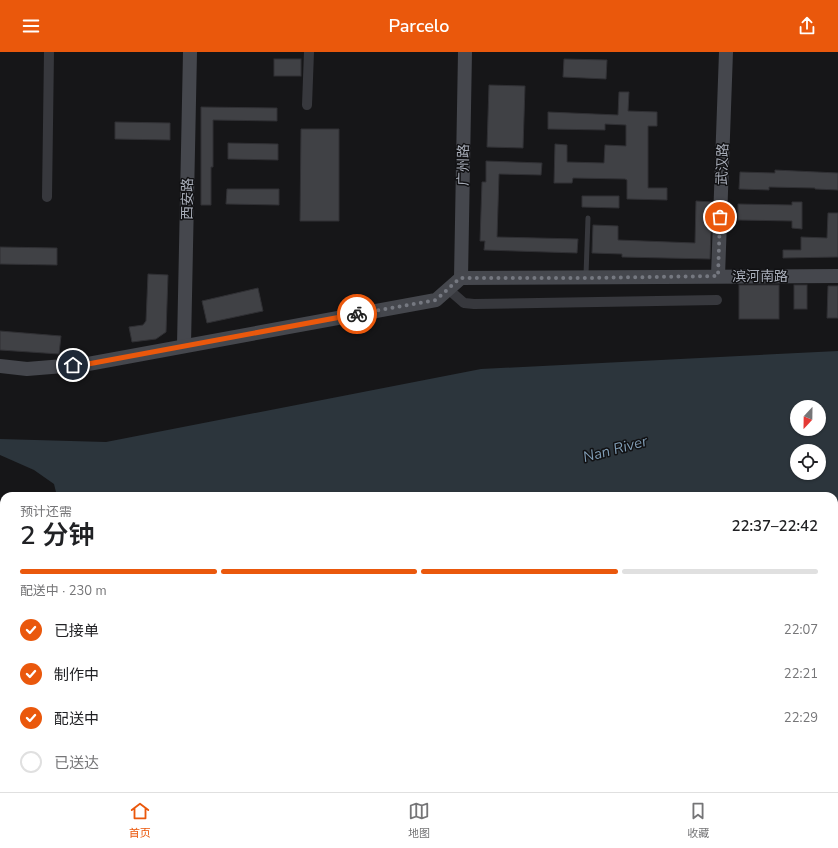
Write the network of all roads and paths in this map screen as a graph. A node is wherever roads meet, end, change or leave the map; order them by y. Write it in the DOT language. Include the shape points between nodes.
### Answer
graph roads {
  1 [pos="48,52"];
  2 [pos="190,52"];
  3 [pos="309,52"];
  4 [pos="465,52"];
  5 [pos="726,52"];
  6 [pos="307,104"];
  7 [pos="47,197"];
  8 [pos="588,218"];
  9 [pos="718,276"];
  10 [pos="838,276"];
  11 [pos="460,278"];
  12 [pos="586,278"];
  13 [pos="448,289"];
  14 [pos="717,300"];
  15 [pos="184,345"];
  16 [pos="0,366"];
  1 -- 7 [label="street"];
  2 -- 15 [label="main road, 西安路"];
  3 -- 6 [label="street"];
  4 -- 11 [label="main road, 广州路"];
  5 -- 9 [label="main road, 武汉路"];
  8 -- 12 [label="lane"];
  9 -- 10 [label="main road, 滨河南路"];
  9 -- 12 [label="main road, 滨河南路"];
  11 -- 12 [label="main road, 滨河南路"];
  11 -- 13 [label="main road"];
  13 -- 14 [label="street" via="464,302 474,304"];
  13 -- 15 [label="main road" via="436,300"];
  15 -- 16 [label="main road" via="88,364 27,369"];
}
